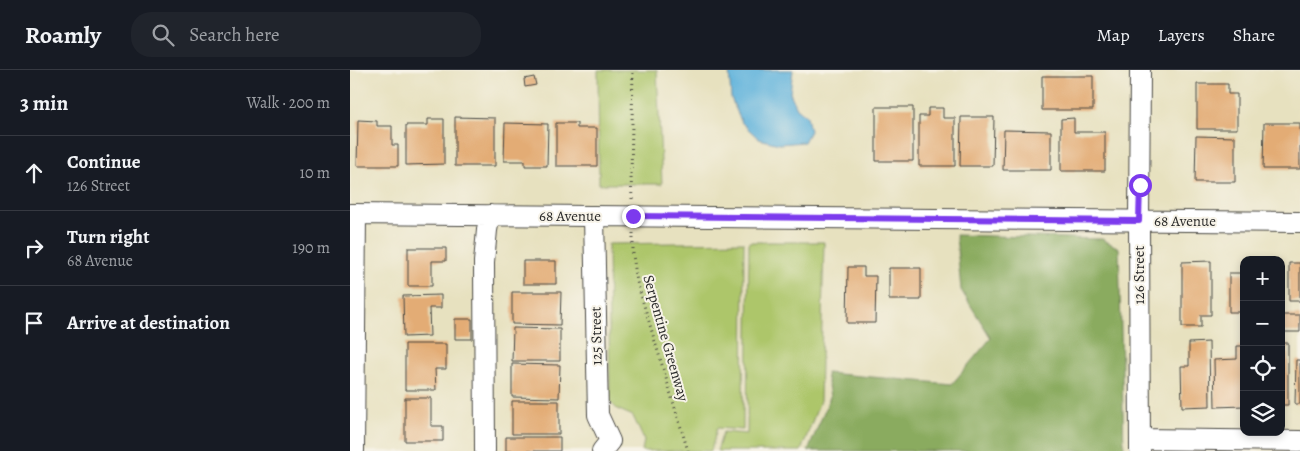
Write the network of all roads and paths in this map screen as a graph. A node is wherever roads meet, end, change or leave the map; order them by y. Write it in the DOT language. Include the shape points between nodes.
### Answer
graph roads {
  1 [pos="633,70"];
  2 [pos="1140,70"];
  3 [pos="633,203"];
  4 [pos="353,214"];
  5 [pos="490,215"];
  6 [pos="594,216"];
  7 [pos="1139,221"];
  8 [pos="1300,222"];
  9 [pos="633,229"];
  10 [pos="1300,441"];
  11 [pos="1140,445"];
  12 [pos="354,451"];
  13 [pos="485,451"];
  14 [pos="602,451"];
  15 [pos="688,451"];
  1 -- 3 [label="path"];
  2 -- 7 [label="street, 126 Street"];
  4 -- 5 [label="street, 68 Avenue"];
  4 -- 12 [label="street"];
  5 -- 6 [label="street, 68 Avenue"];
  5 -- 13 [label="street" via="484,262"];
  6 -- 7 [label="street, 68 Avenue"];
  6 -- 14 [label="street, 125 Street" via="598,415 610,441"];
  7 -- 8 [label="street, 68 Avenue"];
  7 -- 11 [label="street, 126 Street"];
  9 -- 15 [label="path, Serpentine Greenway" via="636,282"];
  10 -- 11 [label="street"];
}
